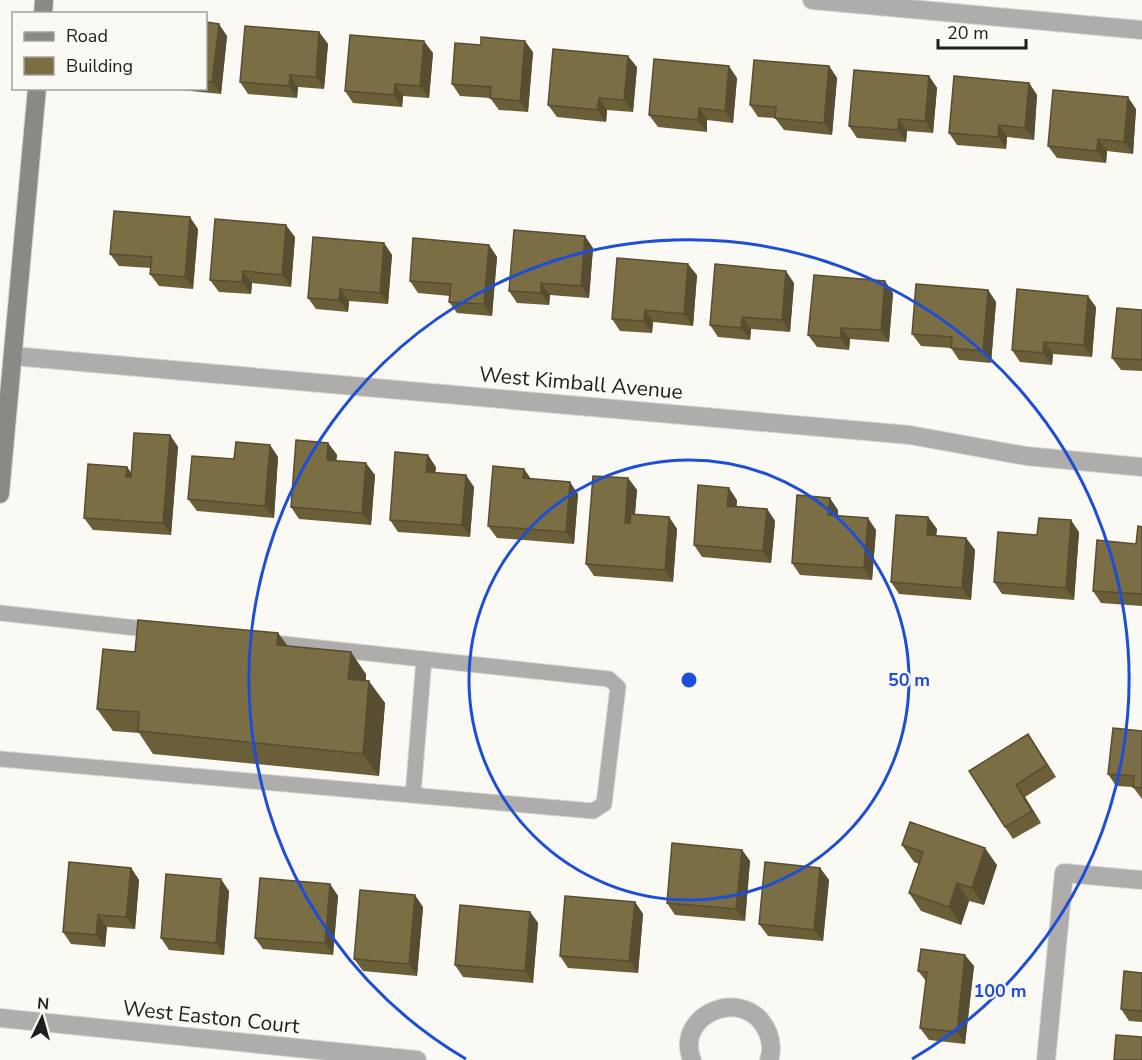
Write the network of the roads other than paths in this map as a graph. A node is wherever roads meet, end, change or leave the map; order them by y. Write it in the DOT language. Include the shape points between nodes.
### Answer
graph roads {
  1 [pos="812,0"];
  2 [pos="1142,30"];
  3 [pos="37,90"];
  4 [pos="14,356"];
  5 [pos="1142,467"];
  6 [pos="0,494"];
  7 [pos="0,614"];
  8 [pos="175,632"];
  9 [pos="246,640"];
  10 [pos="424,659"];
  11 [pos="0,759"];
  12 [pos="413,795"];
  13 [pos="1142,880"];
  14 [pos="0,1018"];
  15 [pos="417,1060"];
  16 [pos="692,1060"];
  17 [pos="769,1060"];
  18 [pos="1046,1060"];
  1 -- 2 [label="street"];
  3 -- 4 [label="main road"];
  4 -- 5 [label="street, West Kimball Avenue" via="910,435 1026,456"];
  4 -- 6 [label="main road"];
  7 -- 8 [label="lane"];
  9 -- 10 [label="lane"];
  10 -- 12 [label="lane"];
  10 -- 12 [label="lane" via="609,679 618,687 604,804 593,811"];
  11 -- 12 [label="lane"];
  13 -- 18 [label="street" via="1064,873"];
  14 -- 15 [label="street, West Easton Court"];
  16 -- 17 [label="street" via="690,1039 696,1024 723,1007 739,1007 764,1025 771,1040"];
}
